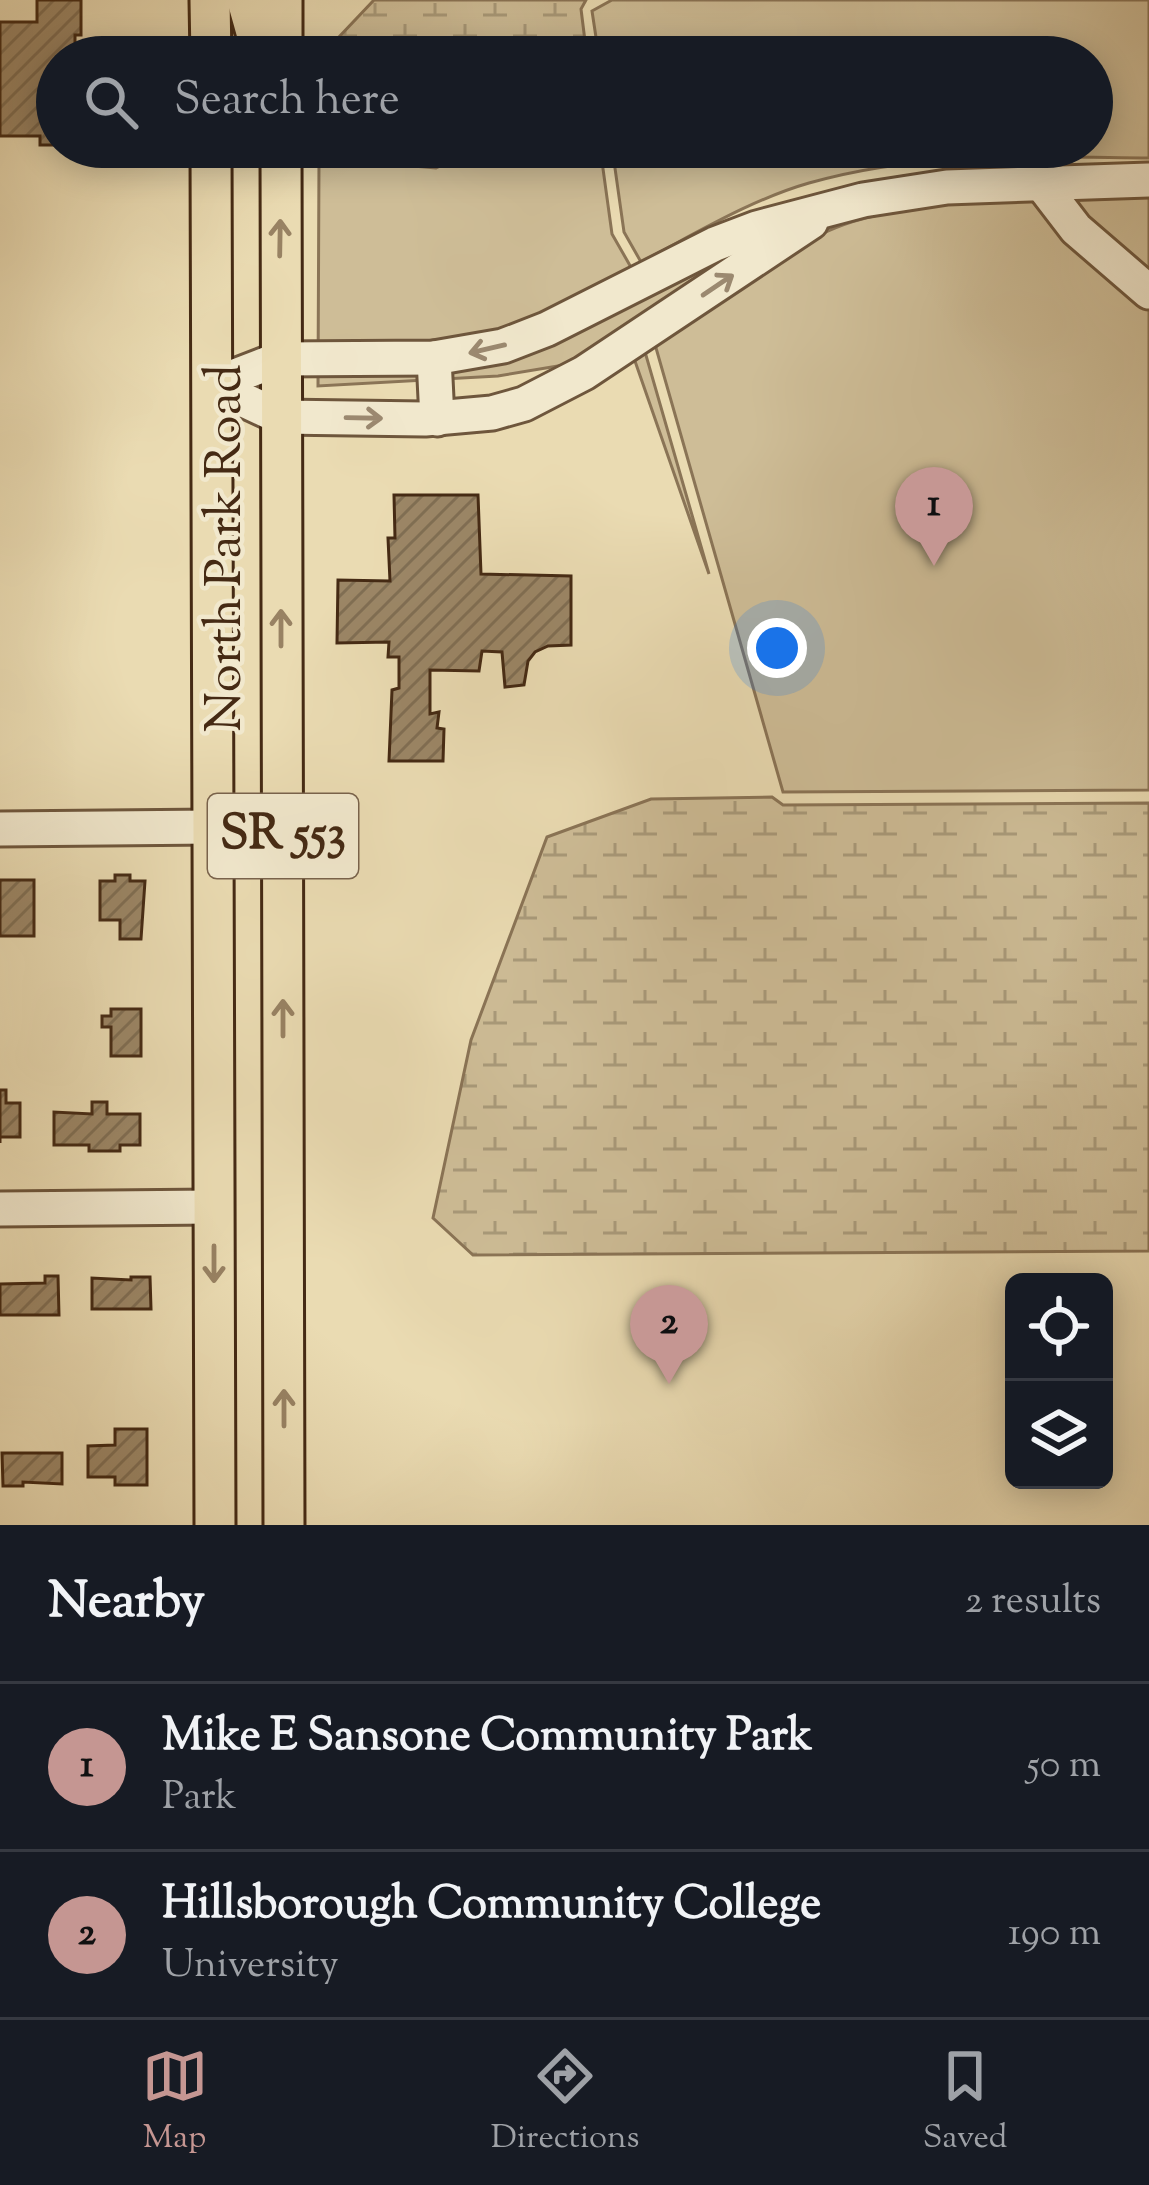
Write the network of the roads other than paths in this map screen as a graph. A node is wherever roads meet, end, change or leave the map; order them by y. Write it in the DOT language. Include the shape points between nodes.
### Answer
graph roads {
  1 [pos="210,0"];
  2 [pos="247,0"];
  3 [pos="282,0"];
  4 [pos="211,36"];
  5 [pos="257,36"];
  6 [pos="282,36"];
  7 [pos="211,168"];
  8 [pos="281,168"];
  9 [pos="1149,180"];
  10 [pos="1040,182"];
  11 [pos="827,211"];
  12 [pos="1149,292"];
  13 [pos="556,324"];
  14 [pos="434,358"];
  15 [pos="279,359"];
  16 [pos="589,370"];
  17 [pos="212,385"];
  18 [pos="280,417"];
  19 [pos="437,419"];
  20 [pos="213,827"];
  21 [pos="0,829"];
  22 [pos="214,1208"];
  23 [pos="0,1209"];
  24 [pos="214,1525"];
  25 [pos="284,1525"];
  1 -- 4 [label="main road"];
  2 -- 5 [label="main road"];
  3 -- 6 [label="main road"];
  7 -- 17 [label="main road, North Park Road / SR 553"];
  15 -- 8 [label="main road, North Park Road / SR 553, one-way"];
  9 -- 10 [label="street"];
  10 -- 11 [label="street" via="904,191"];
  10 -- 12 [label="street" via="1076,230"];
  11 -- 13 [label="street" via="715,244"];
  16 -- 11 [label="street, one-way"];
  13 -- 14 [label="street, one-way" via="503,346"];
  13 -- 16 [label="street"];
  14 -- 15 [label="street"];
  14 -- 19 [label="street"];
  15 -- 17 [label="street"];
  15 -- 18 [label="main road, North Park Road / SR 553"];
  16 -- 19 [label="street" via="524,404"];
  17 -- 18 [label="street"];
  17 -- 20 [label="main road, North Park Road / SR 553"];
  18 -- 19 [label="street, one-way"];
  25 -- 18 [label="main road, North Park Road / SR 553, one-way"];
  20 -- 21 [label="street"];
  20 -- 22 [label="main road, North Park Road / SR 553"];
  22 -- 23 [label="street"];
  22 -- 24 [label="main road, North Park Road / SR 553, one-way"];
}
